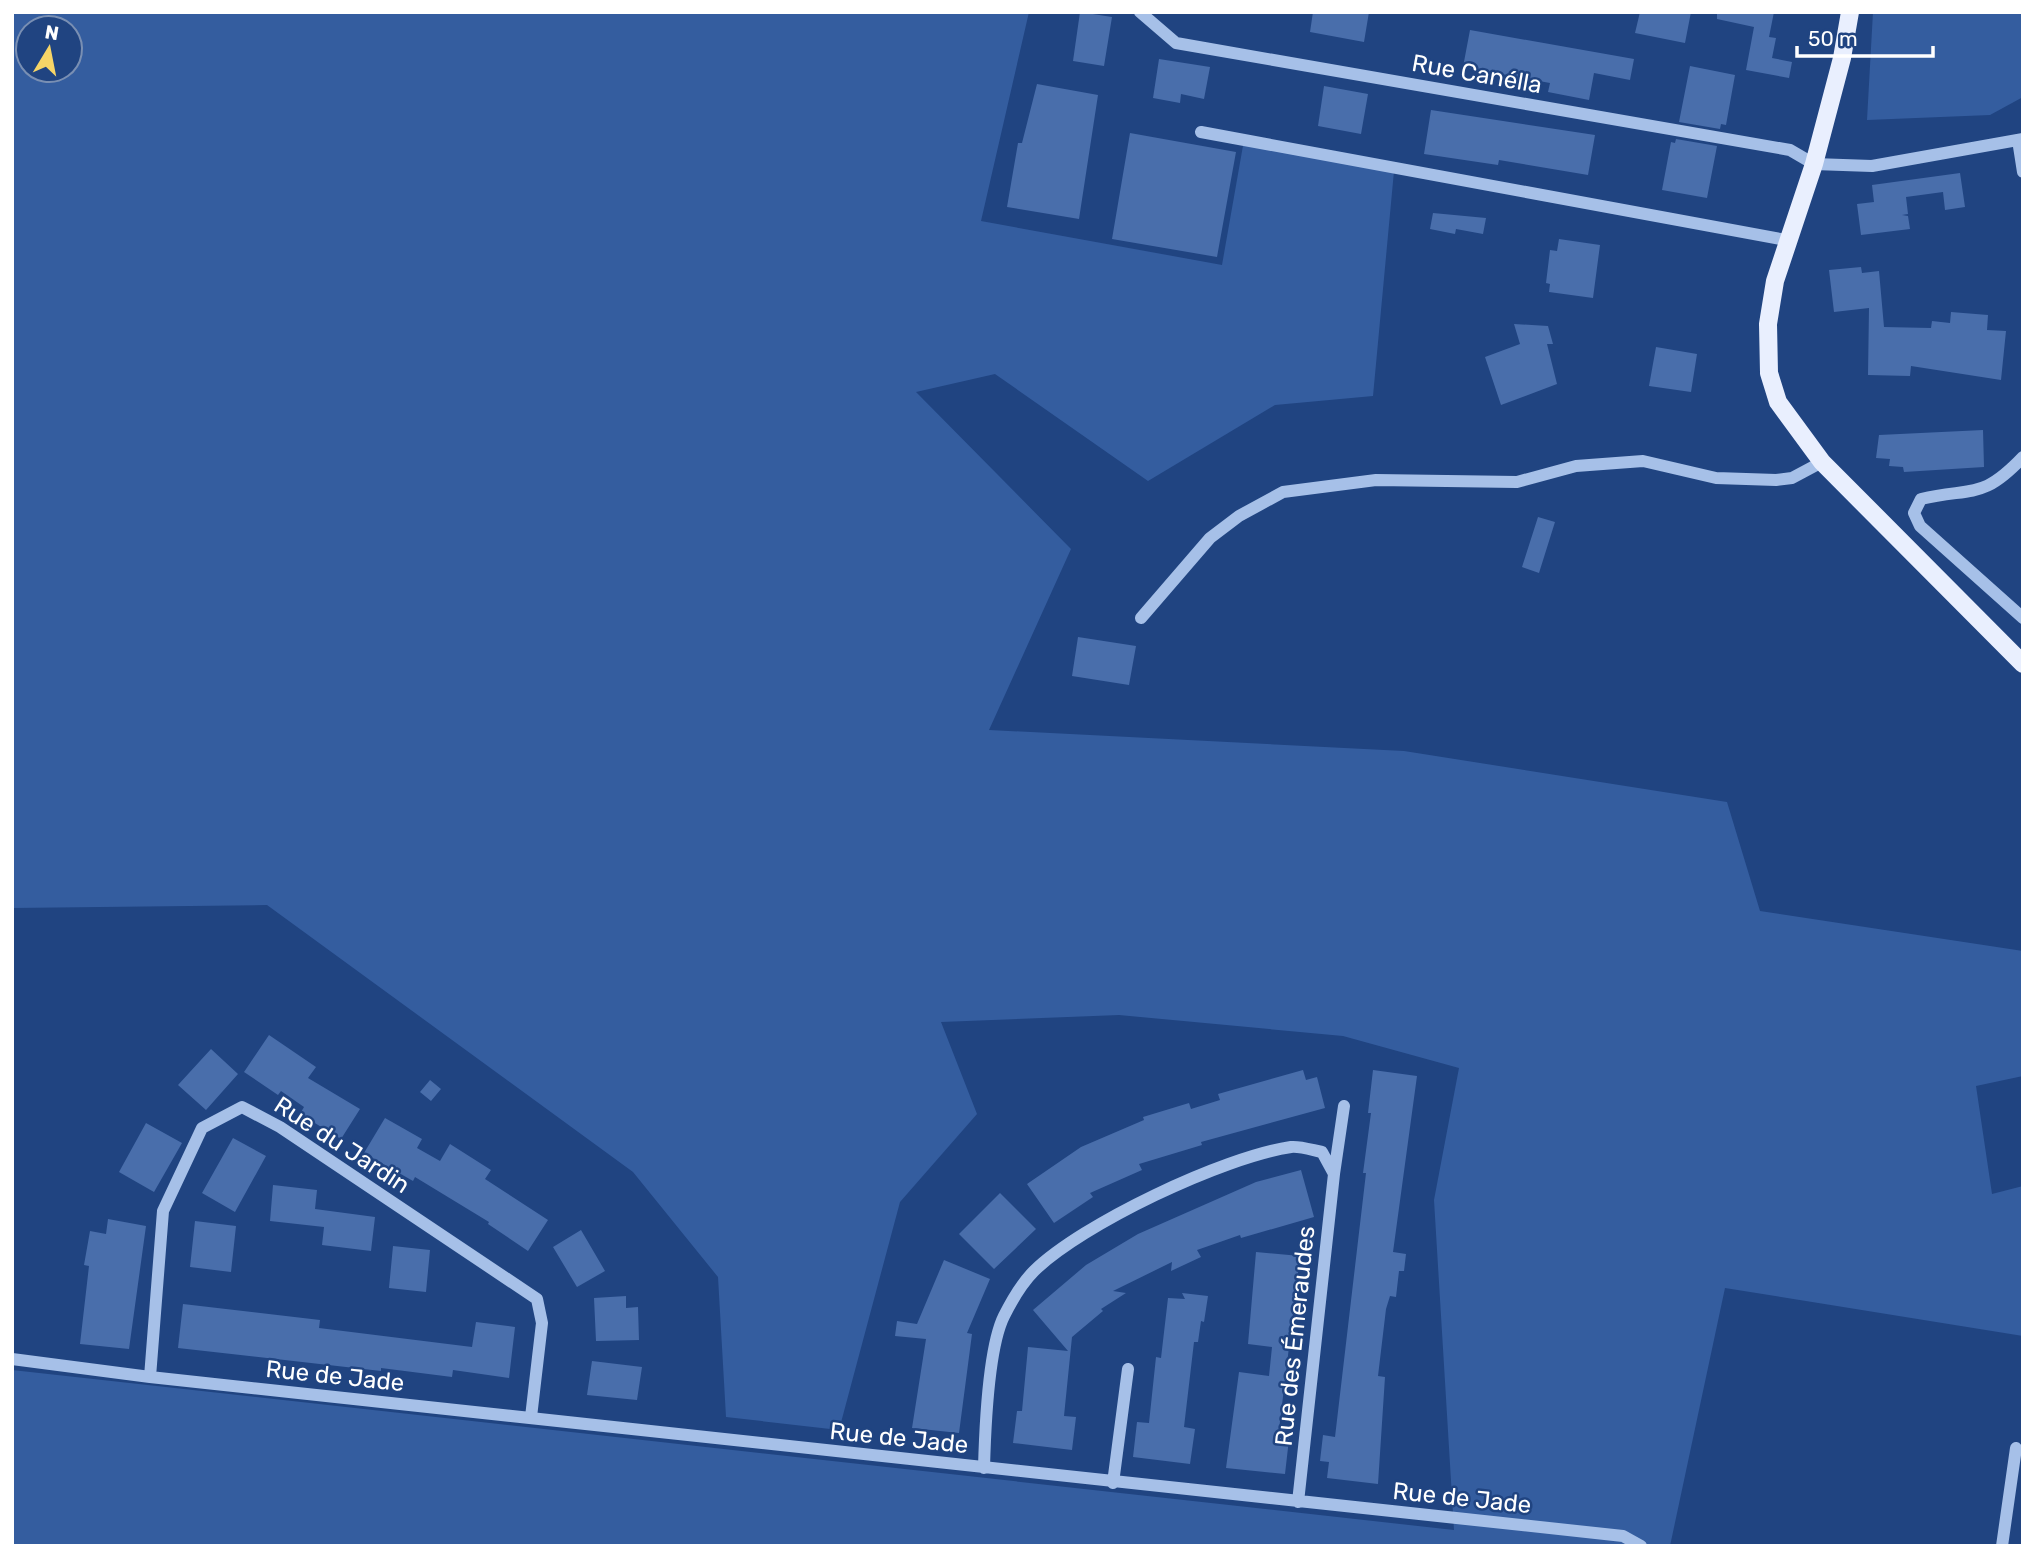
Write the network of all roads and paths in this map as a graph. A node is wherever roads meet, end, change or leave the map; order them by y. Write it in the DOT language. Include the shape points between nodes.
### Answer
graph roads {
  1 [pos="1140,12"];
  2 [pos="1850,12"];
  3 [pos="1201,132"];
  4 [pos="2020,139"];
  5 [pos="1814,164"];
  6 [pos="2023,172"];
  7 [pos="1786,240"];
  8 [pos="2023,457"];
  9 [pos="1822,462"];
  10 [pos="1141,618"];
  11 [pos="2023,618"];
  12 [pos="2023,664"];
  13 [pos="1344,1106"];
  14 [pos="1334,1174"];
  15 [pos="12,1359"];
  16 [pos="1128,1369"];
  17 [pos="149,1377"];
  18 [pos="531,1417"];
  19 [pos="2016,1448"];
  20 [pos="984,1468"];
  21 [pos="1112,1483"];
  22 [pos="1298,1502"];
  23 [pos="1641,1546"];
  24 [pos="2002,1546"];
  1 -- 5 [label="street, Rue Canélla" via="1176,43 1790,150"];
  2 -- 5 [label="main road"];
  3 -- 7 [label="street"];
  4 -- 5 [label="street" via="1872,166"];
  4 -- 6 [label="street"];
  5 -- 7 [label="main road"];
  7 -- 9 [label="main road" via="1769,324 1769,373 1777,402"];
  8 -- 11 [label="street" via="1978,492 1922,499 1914,513 1920,526"];
  9 -- 10 [label="street" via="1776,481 1716,478 1643,461 1576,466 1517,482 1376,480 1283,492 1210,538"];
  9 -- 12 [label="main road"];
  13 -- 14 [label="street, Rue des Émeraudes"];
  14 -- 20 [label="street" via="1322,1152 1293,1147 1242,1159 1171,1188 1093,1229 1033,1272 1003,1317 993,1362"];
  14 -- 22 [label="street, Rue des Émeraudes"];
  15 -- 17 [label="street, Rue de Jade"];
  16 -- 21 [label="street"];
  17 -- 18 [label="street, Rue de Jade"];
  17 -- 18 [label="street, Rue du Jardin" via="163,1211 202,1128 242,1107 280,1127 537,1299 542,1323"];
  18 -- 20 [label="street, Rue de Jade"];
  19 -- 24 [label="street"];
  20 -- 21 [label="street, Rue de Jade"];
  21 -- 22 [label="street, Rue de Jade"];
  22 -- 23 [label="street, Rue de Jade" via="1623,1536"];
}
